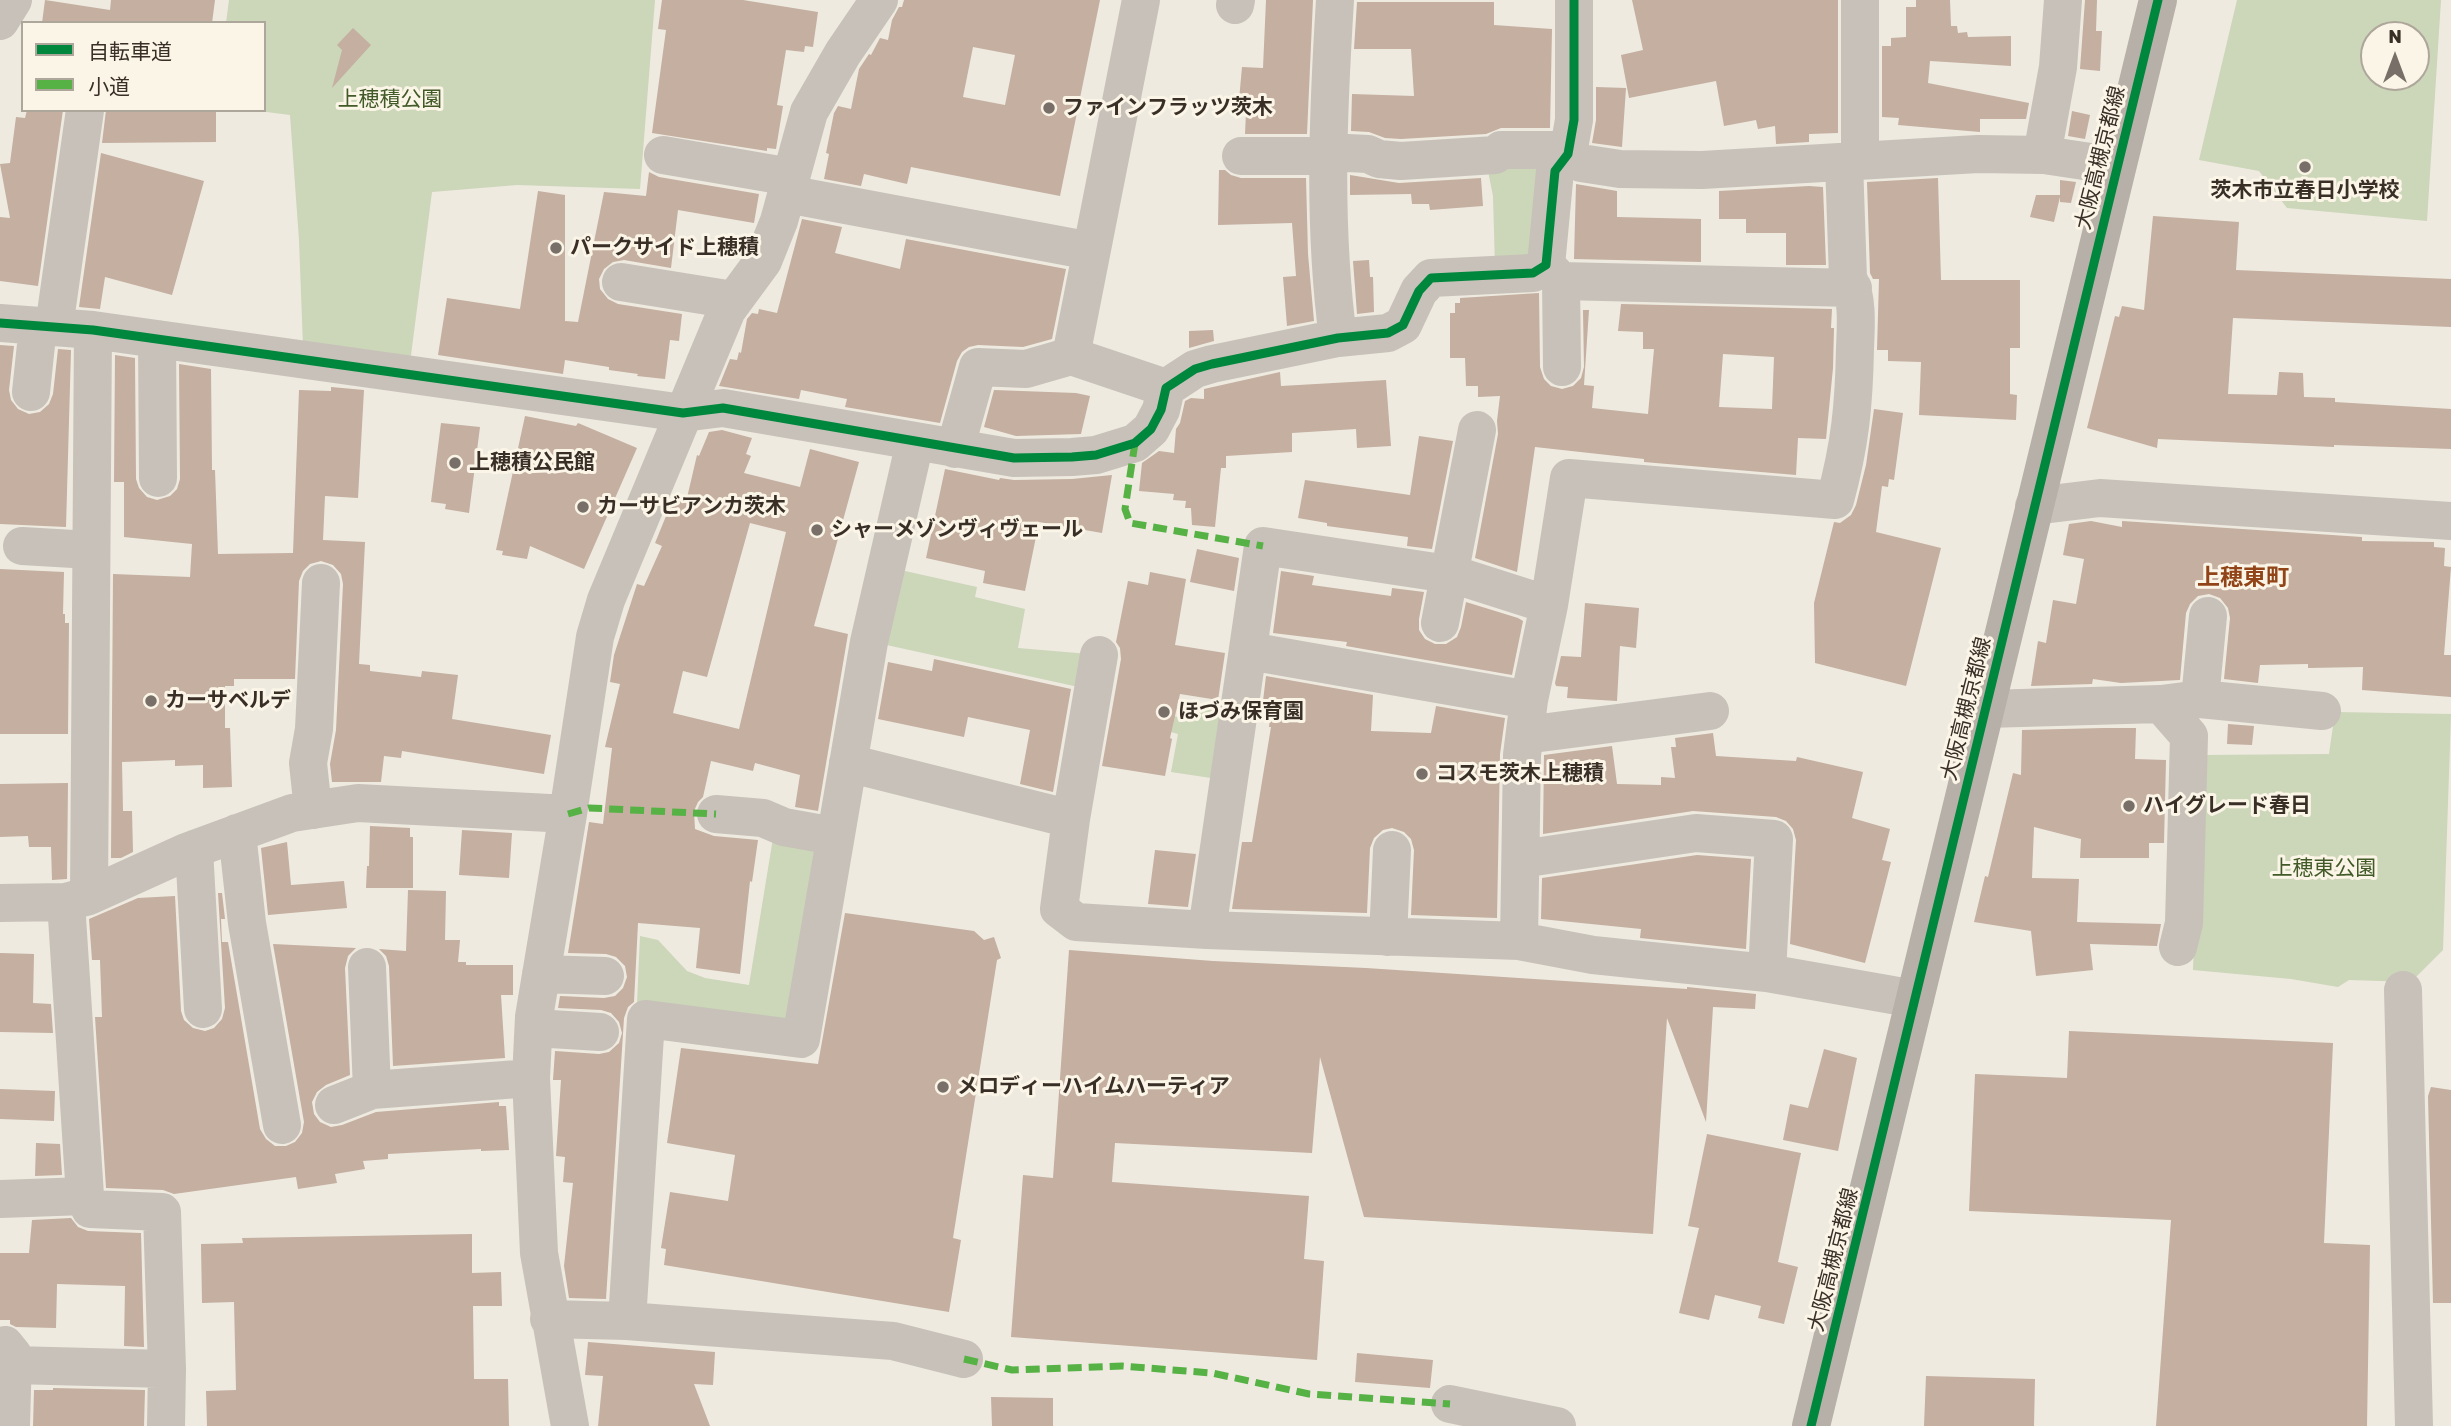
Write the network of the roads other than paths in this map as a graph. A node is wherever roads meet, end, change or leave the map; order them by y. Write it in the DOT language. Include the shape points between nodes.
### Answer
graph roads {
  1 [pos="13,0"];
  2 [pos="1141,0"];
  3 [pos="1335,0"];
  4 [pos="1574,0"];
  5 [pos="1860,0"];
  6 [pos="2063,0"];
  7 [pos="2158,0"];
  8 [pos="874,1"];
  9 [pos="0,22"];
  10 [pos="85,112"];
  11 [pos="1327,154"];
  12 [pos="1568,154"];
  13 [pos="663,155"];
  14 [pos="2042,155"];
  15 [pos="1241,156"];
  16 [pos="1852,161"];
  17 [pos="2117,166"];
  18 [pos="789,186"];
  19 [pos="1091,251"];
  20 [pos="1553,273"];
  21 [pos="621,282"];
  22 [pos="1853,288"];
  23 [pos="733,300"];
  24 [pos="0,323"];
  25 [pos="46,326"];
  26 [pos="93,330"];
  27 [pos="1338,338"];
  28 [pos="157,339"];
  29 [pos="1071,356"];
  30 [pos="1562,367"];
  31 [pos="1166,388"];
  32 [pos="30,392"];
  33 [pos="684,413"];
  34 [pos="1477,430"];
  35 [pos="915,442"];
  36 [pos="955,449"];
  37 [pos="158,478"];
  38 [pos="2034,506"];
  39 [pos="2451,521"];
  40 [pos="22,546"];
  41 [pos="91,550"];
  42 [pos="1450,575"];
  43 [pos="321,583"];
  44 [pos="1549,605"];
  45 [pos="2208,616"];
  46 [pos="1440,623"];
  47 [pos="1249,651"];
  48 [pos="1099,655"];
  49 [pos="2200,699"];
  50 [pos="2161,705"];
  51 [pos="1986,709"];
  52 [pos="1710,710"];
  53 [pos="2322,711"];
  54 [pos="1527,718"];
  55 [pos="848,763"];
  56 [pos="313,810"];
  57 [pos="568,814"];
  58 [pos="716,814"];
  59 [pos="1071,819"];
  60 [pos="237,833"];
  61 [pos="834,836"];
  62 [pos="194,849"];
  63 [pos="1392,850"];
  64 [pos="1521,859"];
  65 [pos="77,899"];
  66 [pos="0,903"];
  67 [pos="1207,930"];
  68 [pos="1388,937"];
  69 [pos="1519,941"];
  70 [pos="2178,947"];
  71 [pos="366,967"];
  72 [pos="1768,973"];
  73 [pos="541,974"];
  74 [pos="605,976"];
  75 [pos="2403,990"];
  76 [pos="1915,999"];
  77 [pos="203,1009"];
  78 [pos="534,1028"];
  79 [pos="600,1032"];
  80 [pos="531,1078"];
  81 [pos="372,1090"];
  82 [pos="334,1105"];
  83 [pos="282,1125"];
  84 [pos="0,1199"];
  85 [pos="87,1203"];
  86 [pos="549,1319"];
  87 [pos="627,1321"];
  88 [pos="6,1353"];
  89 [pos="964,1359"];
  90 [pos="167,1369"];
  91 [pos="1450,1404"];
  92 [pos="11,1426"];
  93 [pos="166,1426"];
  94 [pos="570,1426"];
  95 [pos="1557,1426"];
  96 [pos="1811,1426"];
  97 [pos="2414,1426"];
  1 -- 9 [label="street"];
  2 -- 19 [label="street"];
  3 -- 11 [label="street"];
  4 -- 12 [label="street" via="1574,120"];
  5 -- 16 [label="street"];
  6 -- 14 [label="street" via="2059,67"];
  7 -- 17 [label="main road, 大阪高槻京都線"];
  8 -- 18 [label="street" via="809,112"];
  10 -- 25 [label="street"];
  11 -- 12 [label="street" via="1368,154 1401,161 1495,155 1501,150"];
  11 -- 15 [label="street"];
  11 -- 27 [label="street" via="1330,279"];
  12 -- 16 [label="street" via="1581,163 1620,169 1702,170"];
  12 -- 20 [label="street" via="1555,171"];
  13 -- 18 [label="street"];
  14 -- 16 [label="street"];
  14 -- 17 [label="street"];
  16 -- 22 [label="street" via="1848,278"];
  17 -- 38 [label="main road, 大阪高槻京都線"];
  18 -- 19 [label="street"];
  18 -- 23 [label="street" via="763,261"];
  19 -- 29 [label="street"];
  20 -- 22 [label="street"];
  20 -- 27 [label="street" via="1431,278 1419,291 1403,325 1388,333"];
  20 -- 30 [label="street"];
  21 -- 23 [label="street"];
  22 -- 44 [label="street" via="1854,411 1835,500 1569,478"];
  23 -- 33 [label="street"];
  24 -- 25 [label="street"];
  25 -- 26 [label="street"];
  25 -- 32 [label="street"];
  26 -- 28 [label="street"];
  26 -- 41 [label="street"];
  27 -- 31 [label="street" via="1195,369"];
  28 -- 33 [label="street"];
  28 -- 37 [label="street"];
  29 -- 31 [label="street"];
  29 -- 36 [label="street" via="1026,369 978,367"];
  31 -- 36 [label="street" via="1151,429 1135,443 1096,455 1014,458"];
  33 -- 35 [label="street" via="723,408"];
  33 -- 57 [label="street" via="595,637"];
  34 -- 42 [label="street"];
  35 -- 36 [label="street"];
  35 -- 55 [label="street" via="869,642"];
  38 -- 39 [label="street" via="2099,498"];
  38 -- 51 [label="main road, 大阪高槻京都線"];
  40 -- 41 [label="street"];
  41 -- 65 [label="street"];
  42 -- 44 [label="street"];
  42 -- 46 [label="street"];
  42 -- 47 [label="street" via="1263,546"];
  43 -- 56 [label="street" via="314,729 308,763"];
  44 -- 54 [label="street"];
  45 -- 49 [label="street"];
  47 -- 54 [label="street"];
  47 -- 67 [label="street"];
  48 -- 59 [label="street"];
  49 -- 50 [label="street"];
  49 -- 53 [label="street"];
  50 -- 51 [label="street"];
  50 -- 70 [label="street" via="2189,736 2184,923"];
  51 -- 76 [label="main road, 大阪高槻京都線"];
  52 -- 54 [label="street"];
  54 -- 64 [label="street"];
  55 -- 59 [label="street"];
  55 -- 61 [label="street"];
  56 -- 57 [label="street" via="358,803"];
  56 -- 60 [label="street"];
  57 -- 73 [label="street"];
  58 -- 61 [label="street" via="763,818 784,827"];
  59 -- 67 [label="street" via="1059,909 1076,922"];
  60 -- 62 [label="street"];
  60 -- 83 [label="street" via="247,923"];
  61 -- 87 [label="street" via="801,1039 646,1019"];
  62 -- 65 [label="street"];
  62 -- 77 [label="street"];
  63 -- 68 [label="street"];
  64 -- 69 [label="street"];
  64 -- 72 [label="street" via="1696,833 1774,839"];
  65 -- 66 [label="street"];
  65 -- 85 [label="street"];
  67 -- 68 [label="street"];
  68 -- 69 [label="street"];
  69 -- 72 [label="street" via="1593,955"];
  71 -- 81 [label="street"];
  72 -- 76 [label="street"];
  73 -- 74 [label="street"];
  73 -- 78 [label="street"];
  75 -- 97 [label="street"];
  76 -- 96 [label="main road, 大阪高槻京都線"];
  78 -- 79 [label="street"];
  78 -- 80 [label="street"];
  80 -- 81 [label="street"];
  80 -- 86 [label="street" via="539,1253"];
  81 -- 82 [label="street"];
  84 -- 85 [label="street"];
  85 -- 90 [label="street" via="162,1212"];
  86 -- 87 [label="street"];
  86 -- 94 [label="street"];
  87 -- 89 [label="street" via="893,1341"];
  88 -- 90 [label="street"];
  88 -- 92 [label="street"];
  90 -- 93 [label="street"];
  91 -- 95 [label="street"];
}
